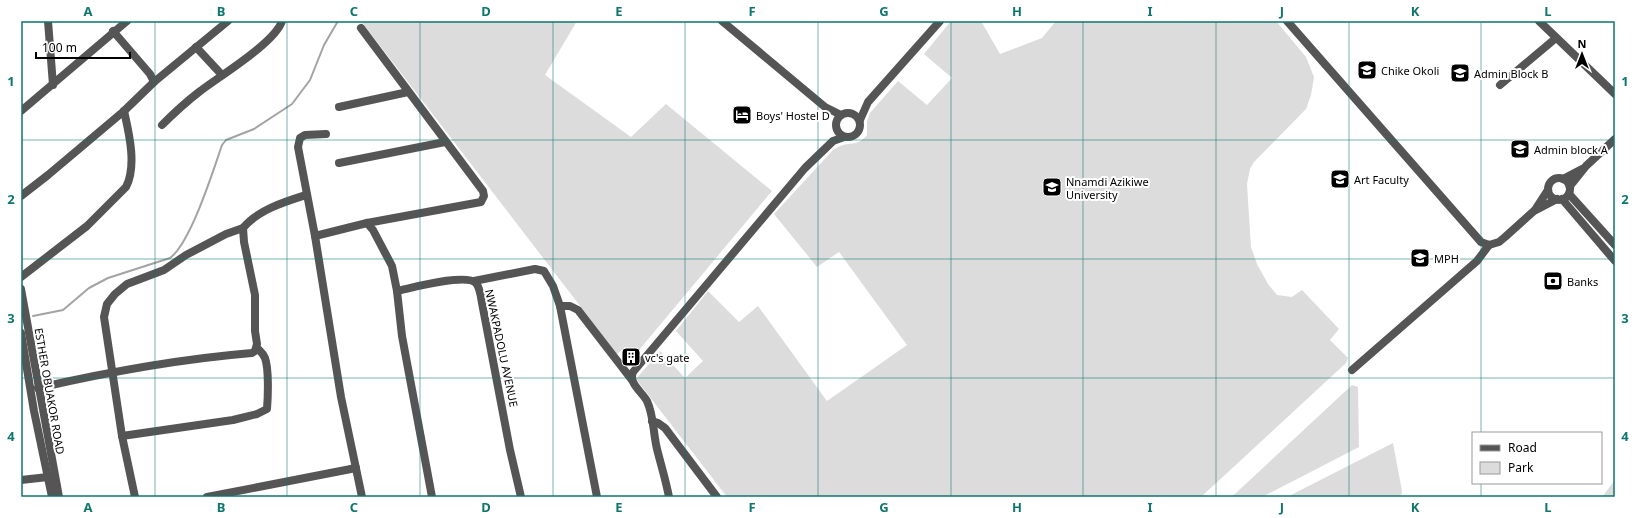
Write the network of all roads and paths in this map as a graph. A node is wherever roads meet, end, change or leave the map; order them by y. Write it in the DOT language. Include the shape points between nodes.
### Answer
graph roads {
  1 [pos="48,21"];
  2 [pos="127,21"];
  3 [pos="228,21"];
  4 [pos="282,21"];
  5 [pos="722,21"];
  6 [pos="940,21"];
  7 [pos="1287,21"];
  8 [pos="1539,21"];
  9 [pos="360,28"];
  10 [pos="114,32"];
  11 [pos="1556,38"];
  12 [pos="196,47"];
  13 [pos="222,75"];
  14 [pos="154,82"];
  15 [pos="53,85"];
  16 [pos="1500,85"];
  17 [pos="408,92"];
  18 [pos="1615,94"];
  19 [pos="868,102"];
  20 [pos="339,106"];
  21 [pos="825,107"];
  22 [pos="21,111"];
  23 [pos="124,111"];
  24 [pos="852,113"];
  25 [pos="841,115"];
  26 [pos="860,120"];
  27 [pos="162,125"];
  28 [pos="836,127"];
  29 [pos="326,134"];
  30 [pos="844,137"];
  31 [pos="1615,139"];
  32 [pos="833,141"];
  33 [pos="445,142"];
  34 [pos="339,163"];
  35 [pos="1586,166"];
  36 [pos="1563,179"];
  37 [pos="1548,190"];
  38 [pos="1569,190"];
  39 [pos="306,195"];
  40 [pos="21,196"];
  41 [pos="1559,199"];
  42 [pos="1535,210"];
  43 [pos="367,223"];
  44 [pos="243,228"];
  45 [pos="314,236"];
  46 [pos="1489,245"];
  47 [pos="1615,245"];
  48 [pos="1615,260"];
  49 [pos="21,278"];
  50 [pos="474,282"];
  51 [pos="21,289"];
  52 [pos="397,291"];
  53 [pos="560,306"];
  54 [pos="21,333"];
  55 [pos="257,348"];
  56 [pos="1352,370"];
  57 [pos="112,374"];
  58 [pos="632,380"];
  59 [pos="38,388"];
  60 [pos="652,421"];
  61 [pos="122,436"];
  62 [pos="356,468"];
  63 [pos="48,477"];
  64 [pos="21,480"];
  65 [pos="52,497"];
  66 [pos="59,497"];
  67 [pos="135,497"];
  68 [pos="206,497"];
  69 [pos="362,497"];
  70 [pos="432,497"];
  71 [pos="521,497"];
  72 [pos="597,497"];
  73 [pos="669,497"];
  74 [pos="717,497"];
  1 -- 15 [label="street"];
  2 -- 10 [label="street"];
  3 -- 12 [label="street"];
  4 -- 13 [label="street" via="262,46"];
  5 -- 21 [label="street"];
  6 -- 19 [label="street"];
  7 -- 46 [label="street" via="1461,220 1481,242"];
  8 -- 11 [label="street"];
  9 -- 17 [label="street"];
  10 -- 14 [label="street"];
  10 -- 15 [label="street"];
  11 -- 16 [label="street"];
  11 -- 18 [label="street"];
  12 -- 13 [label="street"];
  12 -- 14 [label="street"];
  13 -- 27 [label="street"];
  14 -- 23 [label="street"];
  15 -- 22 [label="street"];
  17 -- 20 [label="street"];
  17 -- 33 [label="street"];
  19 -- 24 [label="street"];
  19 -- 26 [label="street"];
  21 -- 25 [label="street"];
  21 -- 28 [label="street"];
  23 -- 40 [label="street"];
  23 -- 49 [label="street" via="130,139 130,180 87,226"];
  24 -- 25 [label="street"];
  24 -- 26 [label="street"];
  25 -- 28 [label="street" via="837,119"];
  26 -- 30 [label="street" via="859,131 850,138"];
  28 -- 30 [label="street"];
  28 -- 32 [label="street"];
  29 -- 39 [label="street" via="305,135 298,142"];
  30 -- 32 [label="street"];
  31 -- 35 [label="street"];
  32 -- 58 [label="street" via="805,168 633,372"];
  33 -- 34 [label="street"];
  33 -- 43 [label="street" via="483,191 481,202"];
  35 -- 36 [label="street"];
  35 -- 38 [label="street"];
  36 -- 37 [label="street" via="1554,179 1550,182"];
  36 -- 38 [label="street" via="1567,182"];
  37 -- 41 [label="street" via="1550,195"];
  37 -- 42 [label="street"];
  38 -- 41 [label="street"];
  38 -- 47 [label="street"];
  39 -- 44 [label="street" via="286,201 257,215"];
  39 -- 45 [label="street"];
  41 -- 42 [label="street"];
  41 -- 48 [label="street"];
  42 -- 46 [label="street" via="1506,237"];
  43 -- 45 [label="street"];
  43 -- 52 [label="street" via="392,266"];
  44 -- 55 [label="street" via="255,294"];
  44 -- 57 [label="street" via="226,234 164,270 127,284 115,294 107,304 104,317"];
  45 -- 62 [label="street"];
  46 -- 56 [label="street" via="1477,260"];
  50 -- 52 [label="street, NWAKPADOLU AVENUE" via="450,280"];
  50 -- 53 [label="street" via="536,270 544,271"];
  50 -- 71 [label="street, NWAKPADOLU AVENUE" via="480,291"];
  51 -- 59 [label="street, ESTHER OBUAKOR ROAD"];
  52 -- 70 [label="street" via="402,336"];
  53 -- 58 [label="street" via="570,306 578,310"];
  53 -- 72 [label="street"];
  54 -- 63 [label="street, ESTHER OBUAKOR ROAD"];
  55 -- 57 [label="street" via="252,354 191,360"];
  55 -- 61 [label="street" via="266,363 267,409 233,420"];
  57 -- 59 [label="street"];
  57 -- 61 [label="street"];
  58 -- 60 [label="street" via="646,400"];
  59 -- 66 [label="street, ESTHER OBUAKOR ROAD"];
  60 -- 73 [label="street"];
  60 -- 74 [label="street" via="665,428"];
  61 -- 67 [label="street"];
  62 -- 68 [label="street"];
  62 -- 69 [label="street"];
  63 -- 64 [label="street"];
  63 -- 65 [label="street, ESTHER OBUAKOR ROAD"];
}
